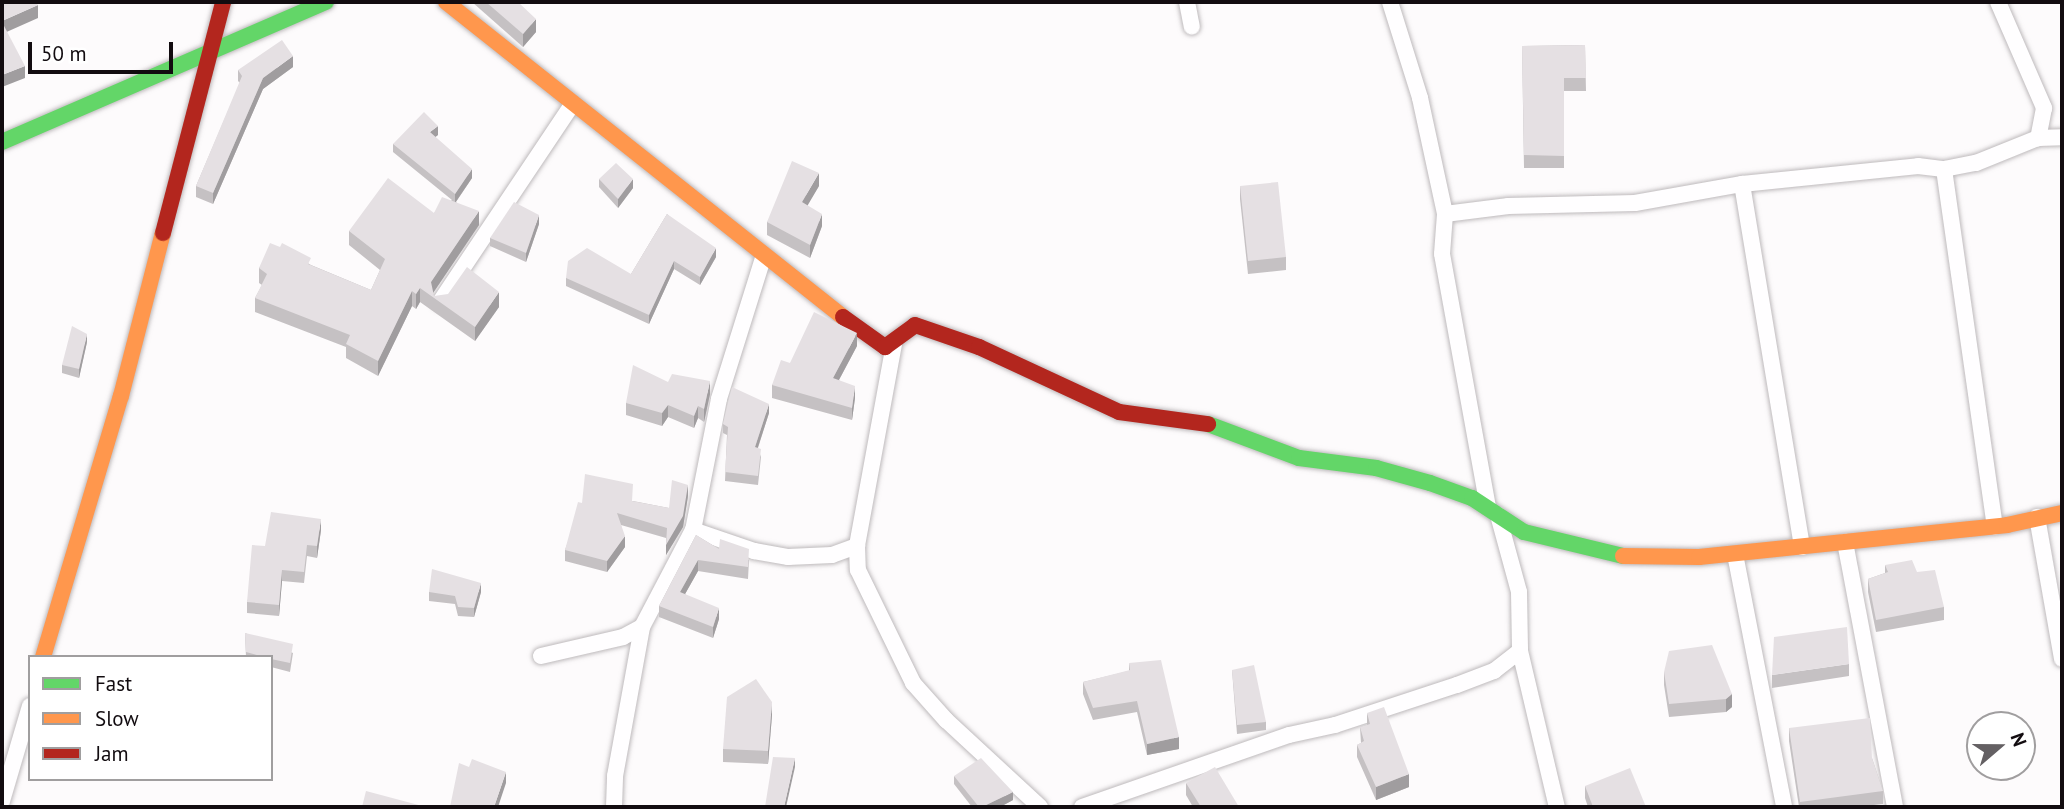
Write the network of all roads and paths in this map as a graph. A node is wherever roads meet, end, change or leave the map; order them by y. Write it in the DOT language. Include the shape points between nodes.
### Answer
graph roads {
  1 [pos="223,2"];
  2 [pos="326,2"];
  3 [pos="446,2"];
  4 [pos="1187,2"];
  5 [pos="1390,2"];
  6 [pos="1998,2"];
  7 [pos="1192,27"];
  8 [pos="214,53"];
  9 [pos="572,105"];
  10 [pos="2062,136"];
  11 [pos="2038,138"];
  12 [pos="2,142"];
  13 [pos="1944,169"];
  14 [pos="1742,184"];
  15 [pos="1445,215"];
  16 [pos="765,255"];
  17 [pos="440,302"];
  18 [pos="894,344"];
  19 [pos="1493,511"];
  20 [pos="2062,513"];
  21 [pos="2037,517"];
  22 [pos="1995,526"];
  23 [pos="693,530"];
  24 [pos="1845,542"];
  25 [pos="857,546"];
  26 [pos="1802,547"];
  27 [pos="1735,554"];
  28 [pos="642,627"];
  29 [pos="1520,651"];
  30 [pos="44,655"];
  31 [pos="541,656"];
  32 [pos="2062,659"];
  33 [pos="28,713"];
  34 [pos="2,801"];
  35 [pos="614,807"];
  36 [pos="1040,807"];
  37 [pos="1082,807"];
  38 [pos="1556,807"];
  39 [pos="1784,807"];
  40 [pos="1895,807"];
  1 -- 8 [label="street"];
  2 -- 8 [label="street"];
  3 -- 9 [label="street"];
  4 -- 7 [label="street"];
  5 -- 15 [label="street" via="1420,98"];
  6 -- 11 [label="street" via="2044,108"];
  8 -- 12 [label="street"];
  8 -- 30 [label="street"];
  9 -- 16 [label="street"];
  9 -- 17 [label="street"];
  10 -- 11 [label="street"];
  11 -- 13 [label="street" via="1976,163"];
  13 -- 14 [label="street" via="1918,166"];
  13 -- 22 [label="street"];
  14 -- 15 [label="street" via="1635,203 1508,205"];
  14 -- 26 [label="street"];
  15 -- 19 [label="street" via="1442,254"];
  16 -- 18 [label="street" via="856,327 885,347"];
  16 -- 23 [label="street" via="719,399"];
  18 -- 19 [label="street" via="915,325 979,348 1119,412 1221,426 1260,446 1310,460 1376,468 1472,498"];
  18 -- 25 [label="street"];
  19 -- 27 [label="street" via="1524,532 1610,556"];
  19 -- 29 [label="street" via="1519,592"];
  20 -- 21 [label="street"];
  21 -- 22 [label="street"];
  21 -- 32 [label="street"];
  22 -- 24 [label="street"];
  23 -- 25 [label="street" via="754,551 788,557 832,555"];
  23 -- 28 [label="street"];
  24 -- 26 [label="street"];
  24 -- 40 [label="street"];
  25 -- 36 [label="street" via="858,570 866,591 913,683 963,737"];
  26 -- 27 [label="street"];
  27 -- 39 [label="street"];
  28 -- 31 [label="street" via="623,637"];
  28 -- 35 [label="street" via="615,776"];
  29 -- 37 [label="street" via="1494,671 1469,680 1335,725 1289,735"];
  29 -- 38 [label="street"];
  33 -- 34 [label="street"];
}
